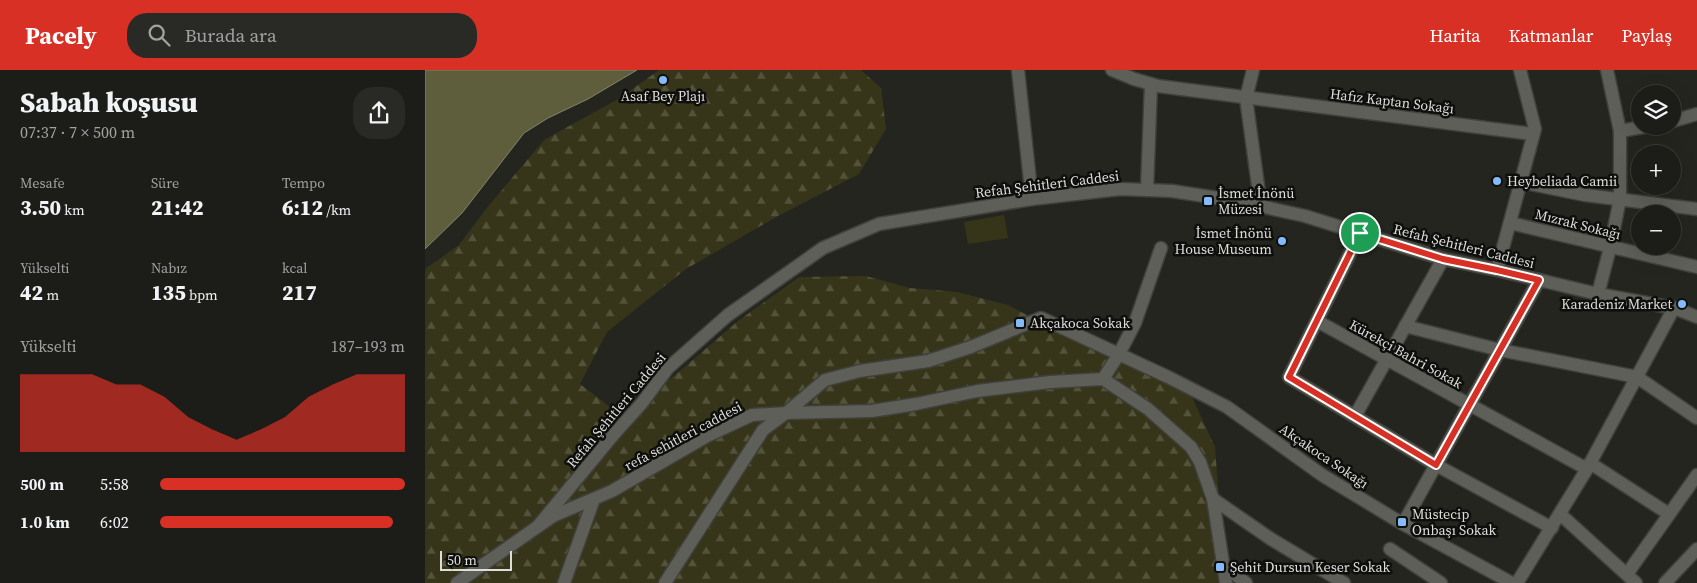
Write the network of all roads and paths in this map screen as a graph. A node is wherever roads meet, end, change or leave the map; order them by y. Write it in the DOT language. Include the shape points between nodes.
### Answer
graph roads {
  1 [pos="1018,70"];
  2 [pos="1111,70"];
  3 [pos="1253,70"];
  4 [pos="1520,70"];
  5 [pos="1607,70"];
  6 [pos="1151,84"];
  7 [pos="1246,98"];
  8 [pos="1697,114"];
  9 [pos="1681,119"];
  10 [pos="1631,129"];
  11 [pos="1620,131"];
  12 [pos="1533,134"];
  13 [pos="1521,182"];
  14 [pos="1147,190"];
  15 [pos="1032,198"];
  16 [pos="1620,198"];
  17 [pos="1261,207"];
  18 [pos="1697,209"];
  19 [pos="1510,223"];
  20 [pos="1360,233"];
  21 [pos="1161,248"];
  22 [pos="1610,248"];
  23 [pos="1443,259"];
  24 [pos="1697,267"];
  25 [pos="1497,270"];
  26 [pos="1539,280"];
  27 [pos="1598,294"];
  28 [pos="1675,308"];
  29 [pos="1697,316"];
  30 [pos="1317,321"];
  31 [pos="1405,326"];
  32 [pos="1500,350"];
  33 [pos="1119,354"];
  34 [pos="1386,360"];
  35 [pos="1637,377"];
  36 [pos="1103,379"];
  37 [pos="1469,405"];
  38 [pos="786,413"];
  39 [pos="1355,416"];
  40 [pos="1697,418"];
  41 [pos="1436,465"];
  42 [pos="1588,466"];
  43 [pos="1697,475"];
  44 [pos="594,499"];
  45 [pos="1213,499"];
  46 [pos="1561,514"];
  47 [pos="1669,514"];
  48 [pos="1403,524"];
  49 [pos="538,526"];
  50 [pos="1552,528"];
  51 [pos="1390,549"];
  52 [pos="1697,549"];
  53 [pos="1222,564"];
  54 [pos="1632,579"];
  55 [pos="457,583"];
  56 [pos="564,583"];
  57 [pos="665,583"];
  58 [pos="1226,583"];
  59 [pos="1246,583"];
  60 [pos="1344,583"];
  61 [pos="1441,583"];
  62 [pos="1512,583"];
  63 [pos="1517,583"];
  64 [pos="1665,583"];
  1 -- 15 [label="street"];
  2 -- 6 [label="street, Hafız Kaptan Sokağı"];
  3 -- 7 [label="street"];
  4 -- 12 [label="street" via="1535,129"];
  5 -- 11 [label="street"];
  6 -- 7 [label="street, Hafız Kaptan Sokağı"];
  6 -- 14 [label="street"];
  7 -- 12 [label="street, Hafız Kaptan Sokağı"];
  7 -- 17 [label="street"];
  8 -- 9 [label="street"];
  10 -- 11 [label="street"];
  11 -- 16 [label="street"];
  12 -- 13 [label="street"];
  13 -- 16 [label="street" via="1585,195"];
  13 -- 19 [label="street"];
  14 -- 15 [label="street, Refah Şehitleri Caddesi" via="1121,189"];
  14 -- 17 [label="street, Refah Şehitleri Caddesi" via="1228,199"];
  15 -- 49 [label="street, Refah Şehitleri Caddesi" via="879,224 823,248 728,315 668,368"];
  16 -- 18 [label="street"];
  16 -- 22 [label="street"];
  17 -- 20 [label="street, Refah Şehitleri Caddesi"];
  19 -- 22 [label="street, Mızrak Sokağı"];
  19 -- 25 [label="street"];
  20 -- 23 [label="street, Refah Şehitleri Caddesi"];
  20 -- 30 [label="street"];
  21 -- 33 [label="street" via="1135,323"];
  22 -- 24 [label="street, Mızrak Sokağı"];
  22 -- 27 [label="street"];
  23 -- 25 [label="street, Refah Şehitleri Caddesi"];
  23 -- 31 [label="street"];
  25 -- 26 [label="street, Refah Şehitleri Caddesi"];
  26 -- 27 [label="street, Refah Şehitleri Caddesi"];
  26 -- 32 [label="street"];
  27 -- 28 [label="street, Refah Şehitleri Caddesi"];
  28 -- 29 [label="street, Refah Şehitleri Caddesi"];
  28 -- 35 [label="street"];
  30 -- 34 [label="street, Kürekçi Bahri Sokak"];
  30 -- 39 [label="street" via="1289,377"];
  31 -- 32 [label="street"];
  31 -- 34 [label="street"];
  32 -- 35 [label="street"];
  32 -- 37 [label="street"];
  33 -- 36 [label="street"];
  33 -- 38 [label="street, Akçakoca Sokağı" via="1041,318 928,361 860,371 825,380"];
  33 -- 48 [label="street, Akçakoca Sokağı" via="1227,407 1322,475"];
  34 -- 37 [label="street, Kürekçi Bahri Sokak"];
  34 -- 39 [label="street"];
  35 -- 40 [label="street"];
  35 -- 42 [label="street"];
  36 -- 38 [label="street, refa sehitleri caddesi" via="977,391 872,411"];
  36 -- 45 [label="street" via="1148,409 1191,447"];
  37 -- 41 [label="street"];
  37 -- 42 [label="street, Kürekçi Bahri Sokak"];
  38 -- 44 [label="street, refa sehitleri caddesi" via="753,415 707,436"];
  38 -- 57 [label="street" via="763,430"];
  39 -- 41 [label="street"];
  41 -- 48 [label="street"];
  41 -- 50 [label="street"];
  42 -- 46 [label="street"];
  42 -- 47 [label="street, Kürekçi Bahri Sokak"];
  43 -- 47 [label="street"];
  44 -- 49 [label="street, refa sehitleri caddesi"];
  44 -- 56 [label="street"];
  45 -- 53 [label="street"];
  45 -- 60 [label="street"];
  46 -- 50 [label="street"];
  46 -- 54 [label="street"];
  47 -- 54 [label="street"];
  48 -- 62 [label="street, Akçakoca Sokağı"];
  49 -- 55 [label="street"];
  50 -- 63 [label="street"];
  51 -- 61 [label="street"];
  52 -- 64 [label="street"];
  53 -- 58 [label="street"];
  53 -- 59 [label="street"];
}
